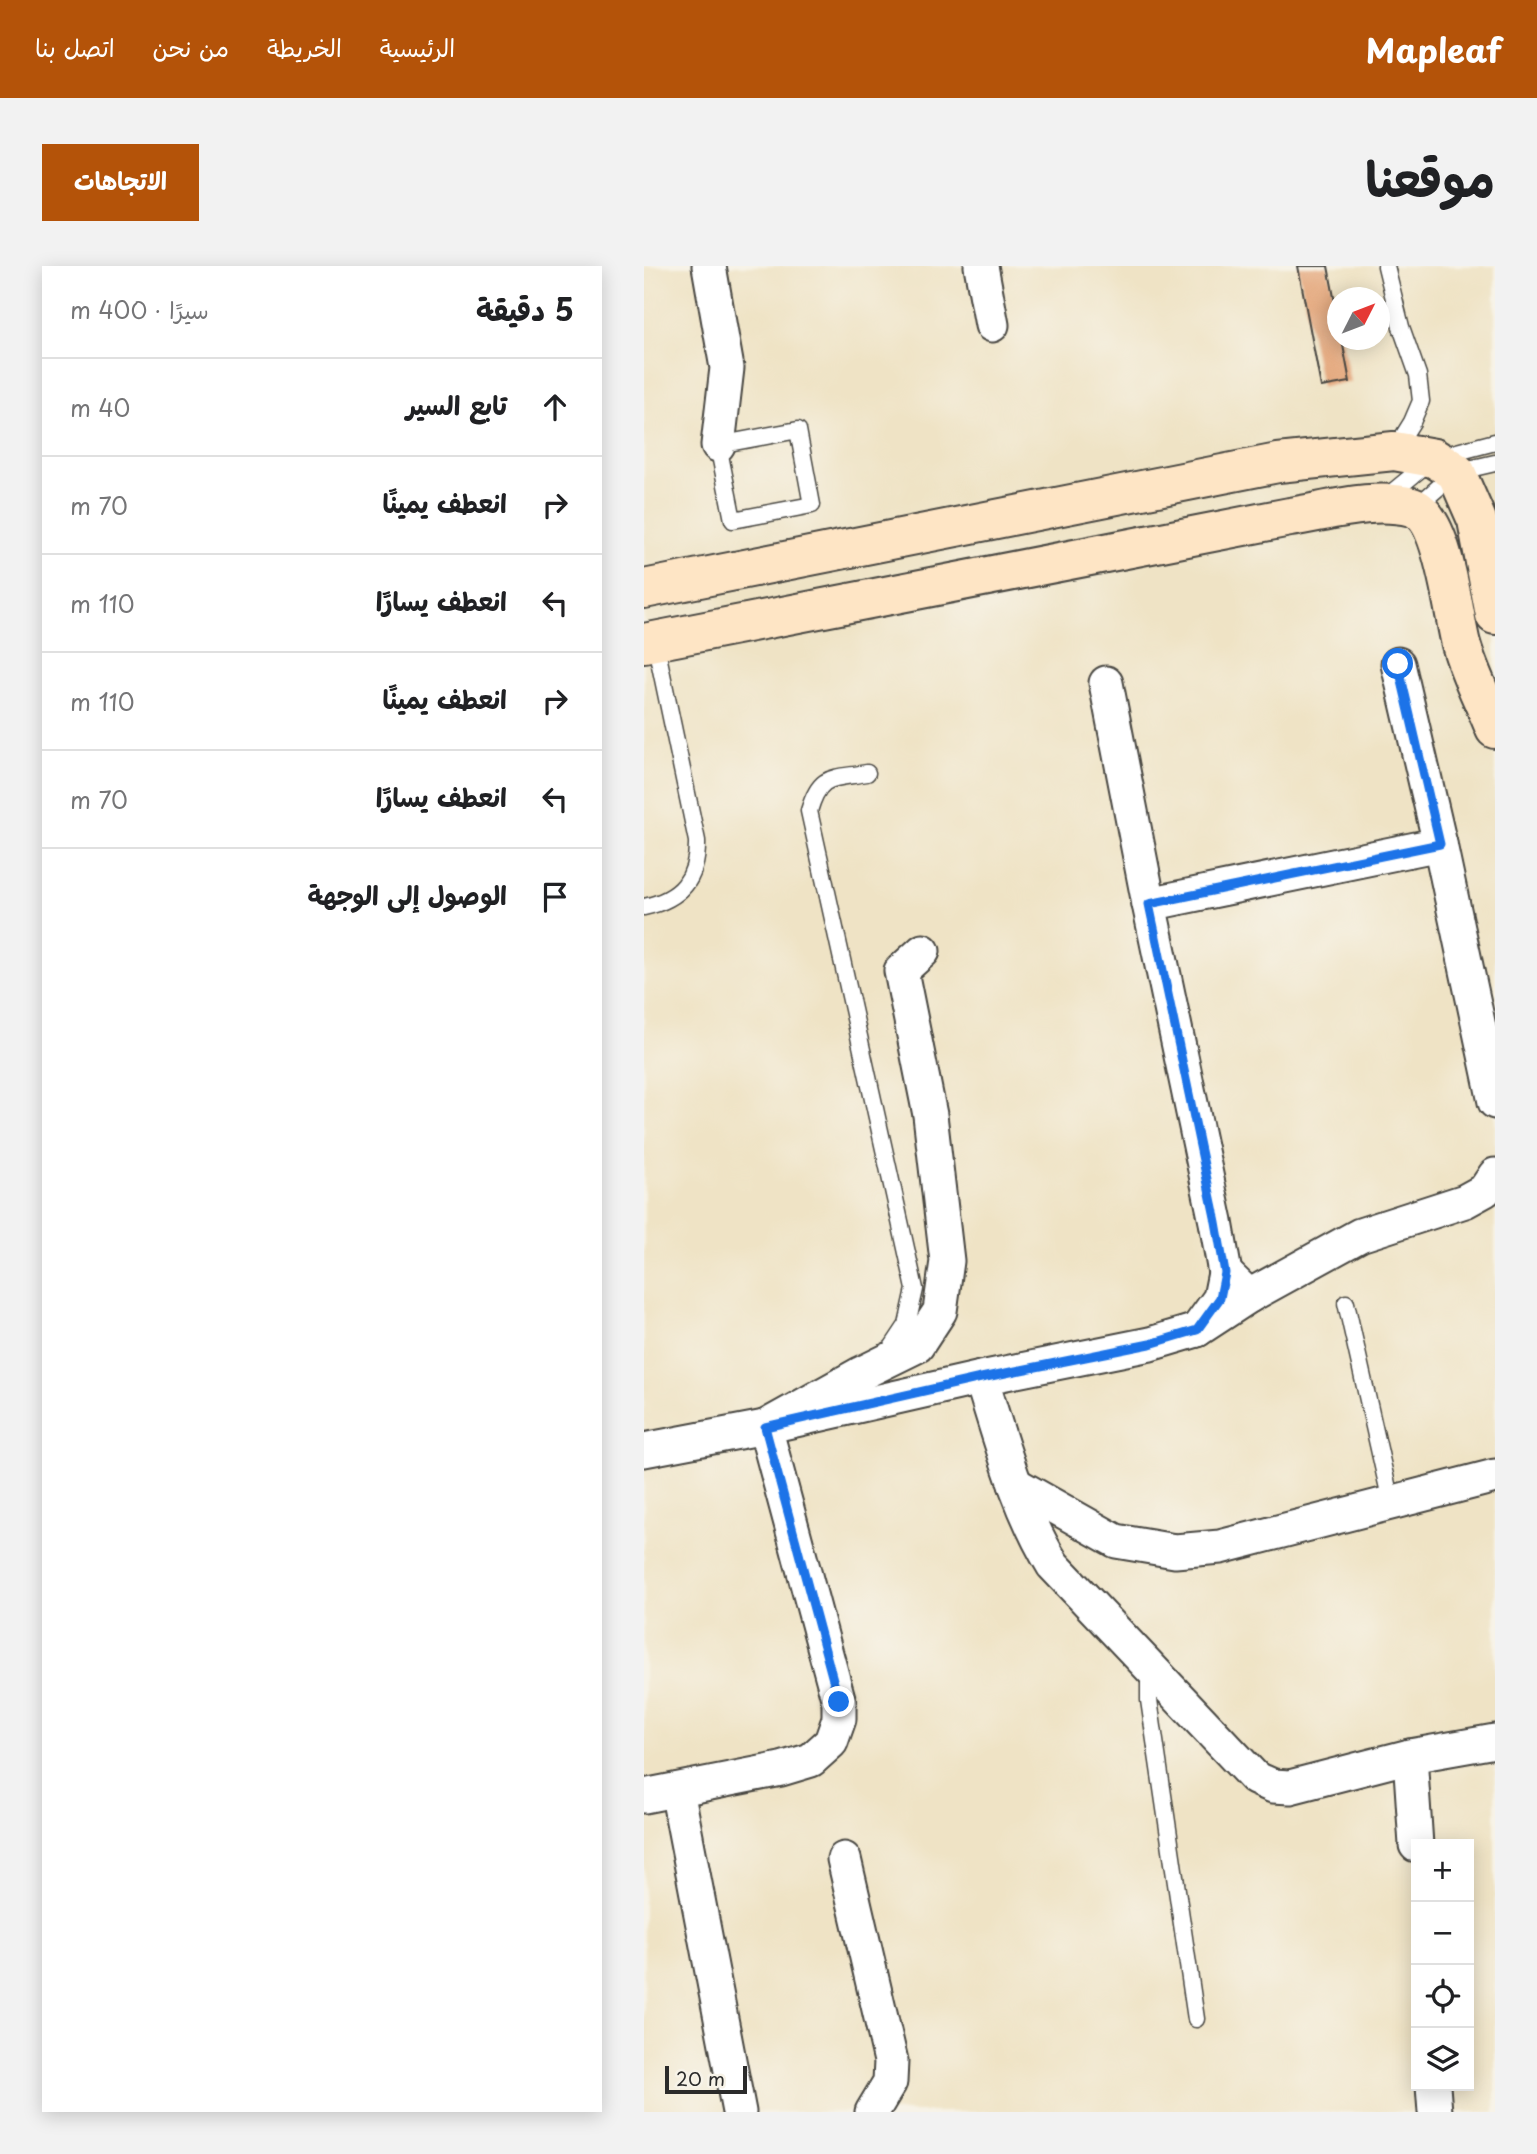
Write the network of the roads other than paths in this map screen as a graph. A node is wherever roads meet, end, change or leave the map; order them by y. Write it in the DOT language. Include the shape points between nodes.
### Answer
graph roads {
  1 [pos="709,266"];
  2 [pos="981,266"];
  3 [pos="1386,266"];
  4 [pos="992,325"];
  5 [pos="1495,442"];
  6 [pos="718,445"];
  7 [pos="1394,451"];
  8 [pos="1278,463"];
  9 [pos="1495,463"];
  10 [pos="1445,465"];
  11 [pos="1397,505"];
  12 [pos="1290,517"];
  13 [pos="644,589"];
  14 [pos="1495,615"];
  15 [pos="650,642"];
  16 [pos="1398,664"];
  17 [pos="1106,683"];
  18 [pos="1495,729"];
  19 [pos="867,773"];
  20 [pos="1440,844"];
  21 [pos="1149,904"];
  22 [pos="644,907"];
  23 [pos="923,951"];
  24 [pos="1495,1102"];
  25 [pos="1495,1175"];
  26 [pos="1225,1273"];
  27 [pos="1249,1296"];
  28 [pos="1346,1303"];
  29 [pos="1197,1330"];
  30 [pos="880,1365"];
  31 [pos="981,1378"];
  32 [pos="765,1427"];
  33 [pos="644,1450"];
  34 [pos="1495,1476"];
  35 [pos="1015,1484"];
  36 [pos="1391,1502"];
  37 [pos="1154,1672"];
  38 [pos="1495,1741"];
  39 [pos="1410,1756"];
  40 [pos="677,1790"];
  41 [pos="644,1796"];
  42 [pos="1416,1839"];
  43 [pos="844,1859"];
  44 [pos="1196,2020"];
  45 [pos="1433,2091"];
  46 [pos="739,2112"];
  47 [pos="872,2112"];
  48 [pos="1435,2112"];
  1 -- 6 [label="street" via="727,368"];
  2 -- 4 [label="street"];
  3 -- 7 [label="lane" via="1418,374 1421,401"];
  5 -- 10 [label="lane"];
  6 -- 6 [label="lane" via="797,430 813,505 733,520"];
  7 -- 8 [label="street"];
  7 -- 10 [label="street"];
  8 -- 12 [label="street" via="1314,477 1320,487 1318,500"];
  8 -- 13 [label="street"];
  9 -- 10 [label="lane"];
  10 -- 11 [label="lane"];
  10 -- 11 [label="lane"];
  10 -- 14 [label="street" via="1477,520"];
  11 -- 12 [label="street"];
  11 -- 18 [label="street" via="1430,522 1462,646"];
  12 -- 15 [label="street"];
  15 -- 22 [label="lane" via="694,827 697,858 684,887 672,898"];
  16 -- 20 [label="street"];
  17 -- 21 [label="street"];
  19 -- 30 [label="lane" via="828,779 815,790 808,811 915,1289 907,1325"];
  20 -- 21 [label="street"];
  20 -- 24 [label="street"];
  21 -- 26 [label="street"];
  23 -- 30 [label="street" via="901,971 930,1115 947,1261 940,1311 918,1346"];
  25 -- 27 [label="street" via="1485,1190 1465,1202 1360,1235"];
  26 -- 27 [label="street"];
  26 -- 29 [label="street" via="1220,1298"];
  27 -- 29 [label="street"];
  28 -- 36 [label="lane"];
  29 -- 31 [label="street"];
  30 -- 32 [label="street"];
  31 -- 32 [label="street"];
  31 -- 35 [label="street"];
  32 -- 33 [label="street"];
  32 -- 40 [label="street" via="839,1702 839,1719 831,1742 811,1760"];
  34 -- 36 [label="street"];
  35 -- 36 [label="street" via="1116,1541 1175,1551 1220,1547"];
  35 -- 37 [label="street" via="1053,1565"];
  37 -- 39 [label="street" via="1240,1765 1273,1786 1290,1787"];
  37 -- 44 [label="lane" via="1149,1700"];
  38 -- 39 [label="street"];
  39 -- 42 [label="street"];
  40 -- 41 [label="street"];
  40 -- 46 [label="street"];
  43 -- 47 [label="street" via="891,2061 890,2082"];
  45 -- 48 [label="street"];
}
